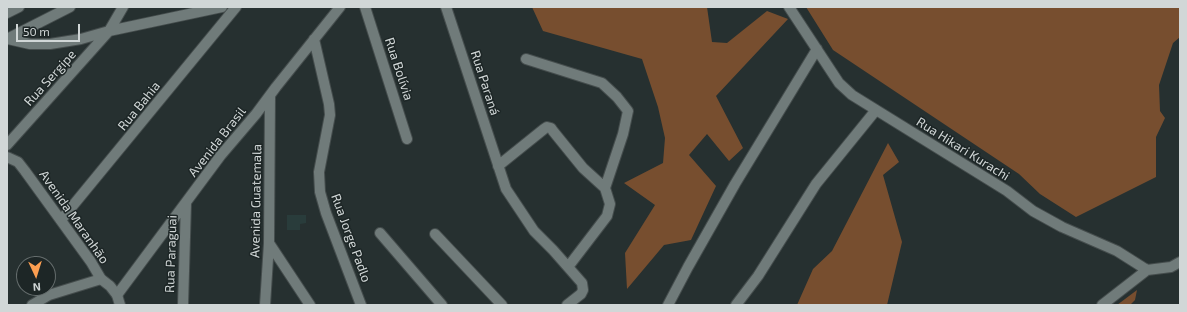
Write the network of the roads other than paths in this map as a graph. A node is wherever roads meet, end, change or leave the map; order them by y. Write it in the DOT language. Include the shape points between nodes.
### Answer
graph roads {
  1 [pos="19,7"];
  2 [pos="70,7"];
  3 [pos="123,7"];
  4 [pos="222,7"];
  5 [pos="236,7"];
  6 [pos="340,7"];
  7 [pos="365,7"];
  8 [pos="446,7"];
  9 [pos="789,7"];
  10 [pos="7,13"];
  11 [pos="109,31"];
  12 [pos="7,39"];
  13 [pos="314,39"];
  14 [pos="817,49"];
  15 [pos="526,60"];
  16 [pos="270,96"];
  17 [pos="876,110"];
  18 [pos="407,139"];
  19 [pos="7,146"];
  20 [pos="7,157"];
  21 [pos="498,166"];
  22 [pos="604,188"];
  23 [pos="186,203"];
  24 [pos="61,220"];
  25 [pos="380,233"];
  26 [pos="435,234"];
  27 [pos="269,243"];
  28 [pos="1180,262"];
  29 [pos="568,267"];
  30 [pos="1153,269"];
  31 [pos="101,279"];
  32 [pos="117,295"];
  33 [pos="32,305"];
  34 [pos="120,305"];
  35 [pos="183,305"];
  36 [pos="265,305"];
  37 [pos="310,305"];
  38 [pos="361,305"];
  39 [pos="442,305"];
  40 [pos="502,305"];
  41 [pos="567,305"];
  42 [pos="668,305"];
  43 [pos="736,305"];
  44 [pos="1102,305"];
  1 -- 10 [label="street"];
  2 -- 12 [label="street"];
  3 -- 11 [label="street, Rua Sergipe"];
  4 -- 11 [label="street"];
  5 -- 24 [label="street, Rua Bahia"];
  6 -- 13 [label="street, Avenida Brasil"];
  7 -- 18 [label="street, Rua Bolívia"];
  8 -- 21 [label="street, Rua Paraná"];
  9 -- 14 [label="street, Rua Hikari Kurachi"];
  11 -- 12 [label="street" via="50,44 30,44"];
  11 -- 19 [label="street, Rua Sergipe"];
  13 -- 16 [label="street, Avenida Brasil"];
  13 -- 38 [label="street, Rua Jorge Padlo" via="330,115 319,172 320,192"];
  14 -- 17 [label="street, Rua Hikari Kurachi" via="839,83 852,95"];
  14 -- 42 [label="street" via="735,184"];
  15 -- 22 [label="street" via="602,83 628,111 623,134"];
  16 -- 23 [label="street, Avenida Brasil" via="221,155"];
  16 -- 27 [label="street, Avenida Guatemala"];
  17 -- 30 [label="street, Rua Hikari Kurachi" via="1007,191 1033,211"];
  17 -- 43 [label="street" via="816,184 758,276"];
  20 -- 24 [label="street, Avenida Maranhão" via="18,162"];
  21 -- 22 [label="street" via="547,127 551,128 583,168"];
  21 -- 29 [label="street, Rua Paraná" via="506,189 534,231"];
  22 -- 29 [label="street" via="610,204 607,216"];
  23 -- 32 [label="street, Avenida Brasil"];
  23 -- 35 [label="street, Rua Paraguai"];
  24 -- 31 [label="street, Avenida Maranhão"];
  25 -- 39 [label="street"];
  26 -- 40 [label="street"];
  27 -- 36 [label="street, Avenida Guatemala"];
  27 -- 37 [label="street"];
  28 -- 30 [label="street"];
  29 -- 41 [label="street, Rua Paraná" via="582,283 583,290"];
  30 -- 44 [label="street"];
  31 -- 32 [label="street, Avenida Maranhão"];
  31 -- 33 [label="street" via="49,295"];
  32 -- 34 [label="street"];
}
